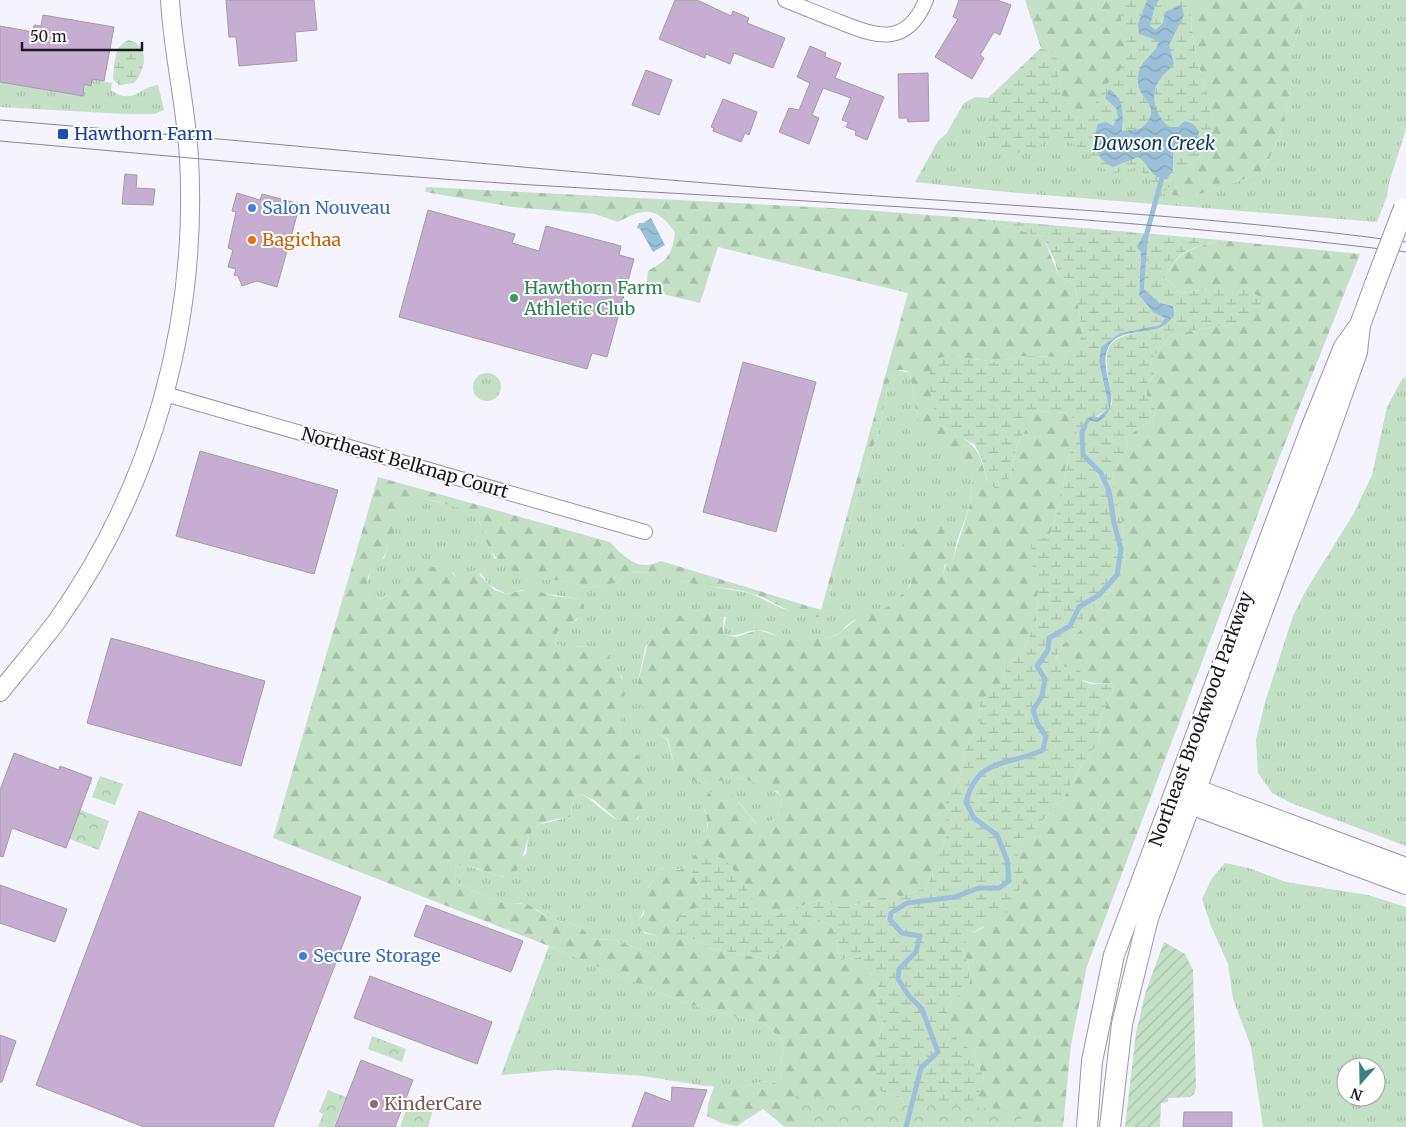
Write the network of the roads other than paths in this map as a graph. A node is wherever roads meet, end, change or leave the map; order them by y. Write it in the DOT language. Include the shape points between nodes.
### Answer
graph roads {
  1 [pos="170,0"];
  2 [pos="785,0"];
  3 [pos="926,0"];
  4 [pos="1405,205"];
  5 [pos="164,394"];
  6 [pos="645,532"];
  7 [pos="0,692"];
  8 [pos="1184,794"];
  9 [pos="1406,867"];
  10 [pos="1406,886"];
  11 [pos="1087,1127"];
  12 [pos="1110,1127"];
  1 -- 5 [label="street" via="189,158 190,253 181,319"];
  2 -- 3 [label="street" via="880,35 895,34 915,22"];
  4 -- 8 [label="main road, Northeast Brookwood Parkway, bridge" via="1360,325 1344,347 1310,430"];
  5 -- 6 [label="street, Northeast Belknap Court"];
  5 -- 7 [label="street" via="138,477 92,566 57,620"];
  8 -- 9 [label="street"];
  8 -- 10 [label="street"];
  8 -- 11 [label="main road, Northeast Brookwood Parkway" via="1124,926 1107,981 1092,1062"];
  8 -- 12 [label="main road, Northeast Brookwood Parkway" via="1129,992 1117,1054"];
}
